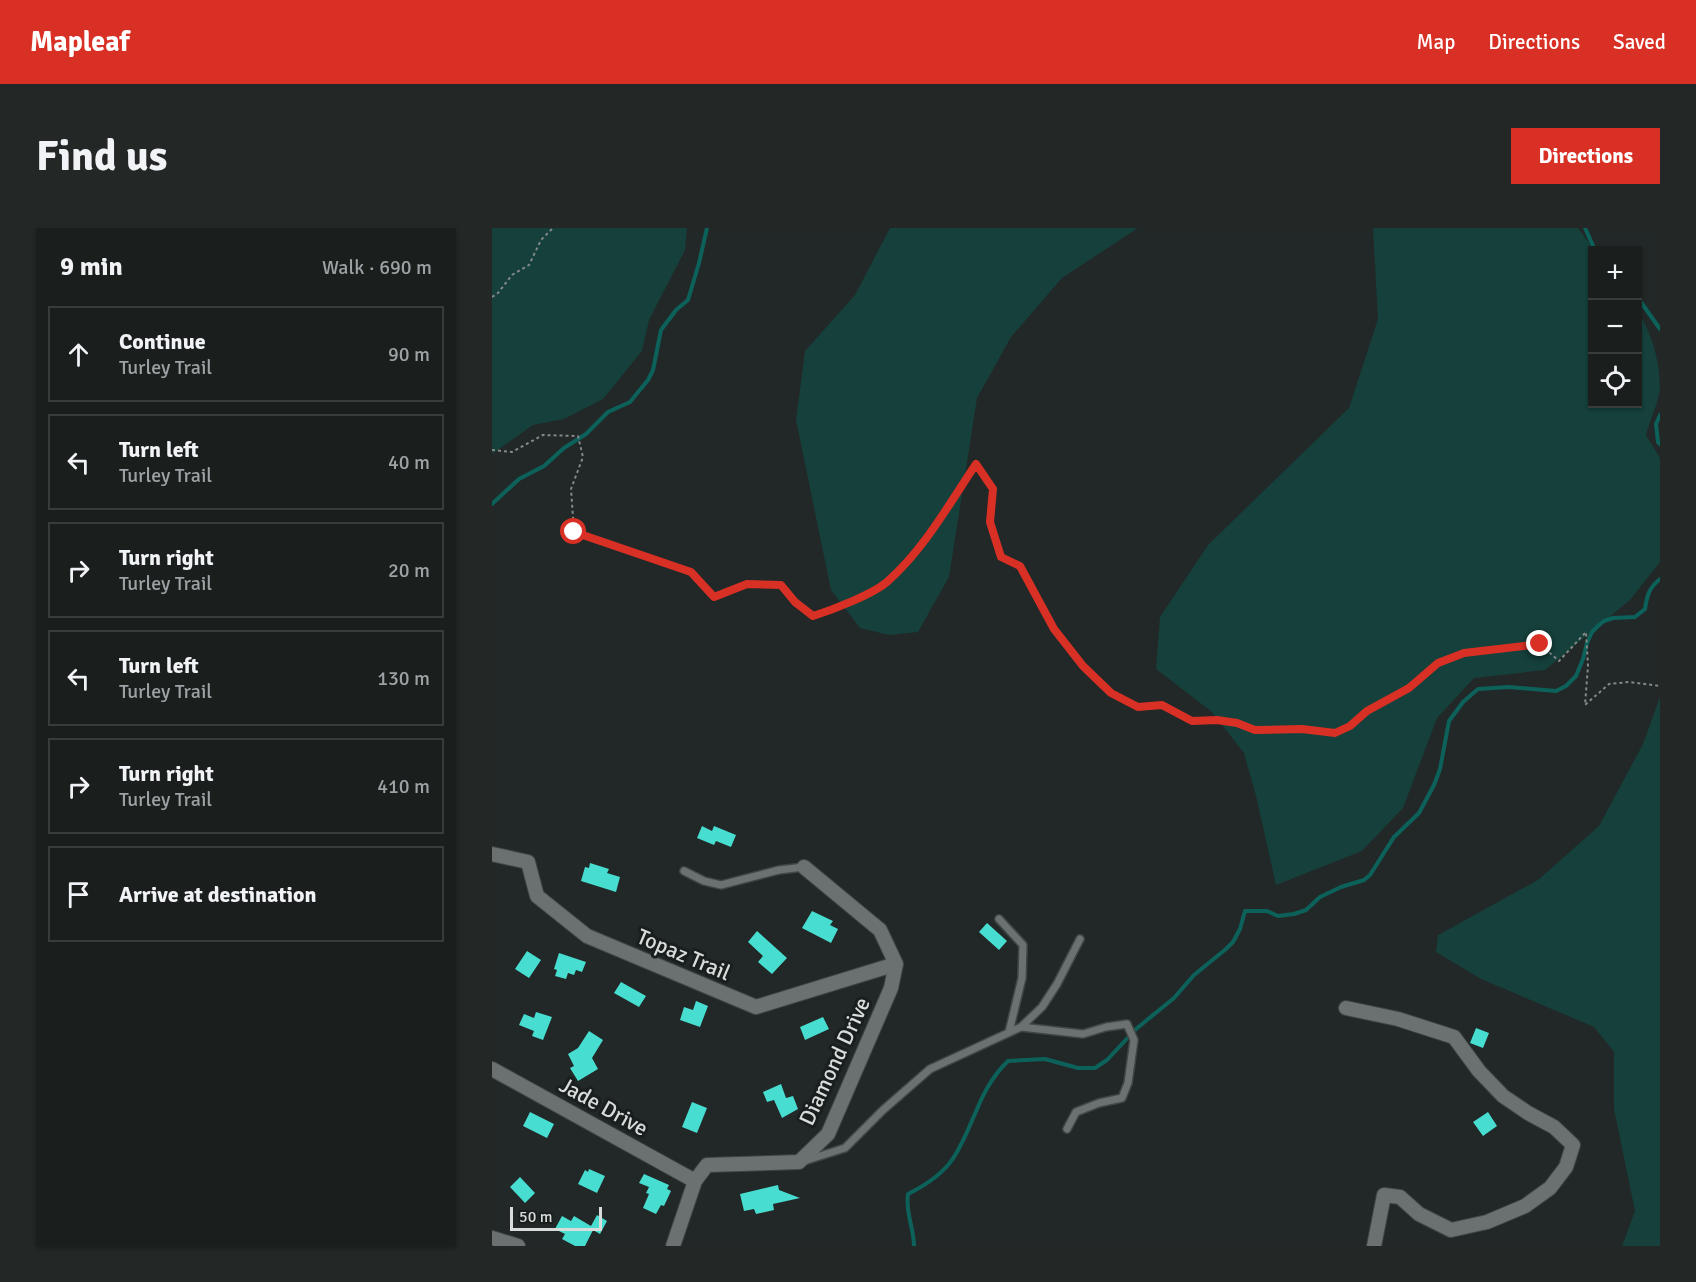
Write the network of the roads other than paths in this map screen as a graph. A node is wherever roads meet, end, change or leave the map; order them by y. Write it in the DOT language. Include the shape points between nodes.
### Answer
graph roads {
  1 [pos="492,854"];
  2 [pos="804,867"];
  3 [pos="684,871"];
  4 [pos="999,919"];
  5 [pos="1080,939"];
  6 [pos="896,964"];
  7 [pos="1346,1008"];
  8 [pos="1021,1027"];
  9 [pos="1009,1032"];
  10 [pos="492,1069"];
  11 [pos="1067,1129"];
  12 [pos="799,1162"];
  13 [pos="695,1181"];
  14 [pos="492,1238"];
  15 [pos="518,1246"];
  16 [pos="673,1246"];
  17 [pos="1374,1246"];
  1 -- 6 [label="street, Topaz Trail" via="528,862 537,896 587,936 756,1006"];
  2 -- 3 [label="lane" via="721,885"];
  2 -- 6 [label="street" via="880,930"];
  4 -- 9 [label="lane" via="1023,945 1022,978"];
  5 -- 8 [label="lane" via="1042,1007"];
  6 -- 12 [label="street, Diamond Drive" via="891,988 828,1134"];
  7 -- 17 [label="street" via="1454,1037 1503,1096 1554,1127 1573,1145 1566,1167 1550,1188 1525,1206 1487,1222 1451,1230 1419,1214 1400,1197 1384,1195"];
  8 -- 9 [label="lane"];
  8 -- 11 [label="lane" via="1083,1034 1127,1024 1134,1040 1122,1098 1077,1112"];
  9 -- 12 [label="lane" via="930,1069 845,1148"];
  10 -- 13 [label="street, Jade Drive"];
  12 -- 13 [label="street" via="707,1166"];
  13 -- 16 [label="street"];
  14 -- 15 [label="street"];
}
